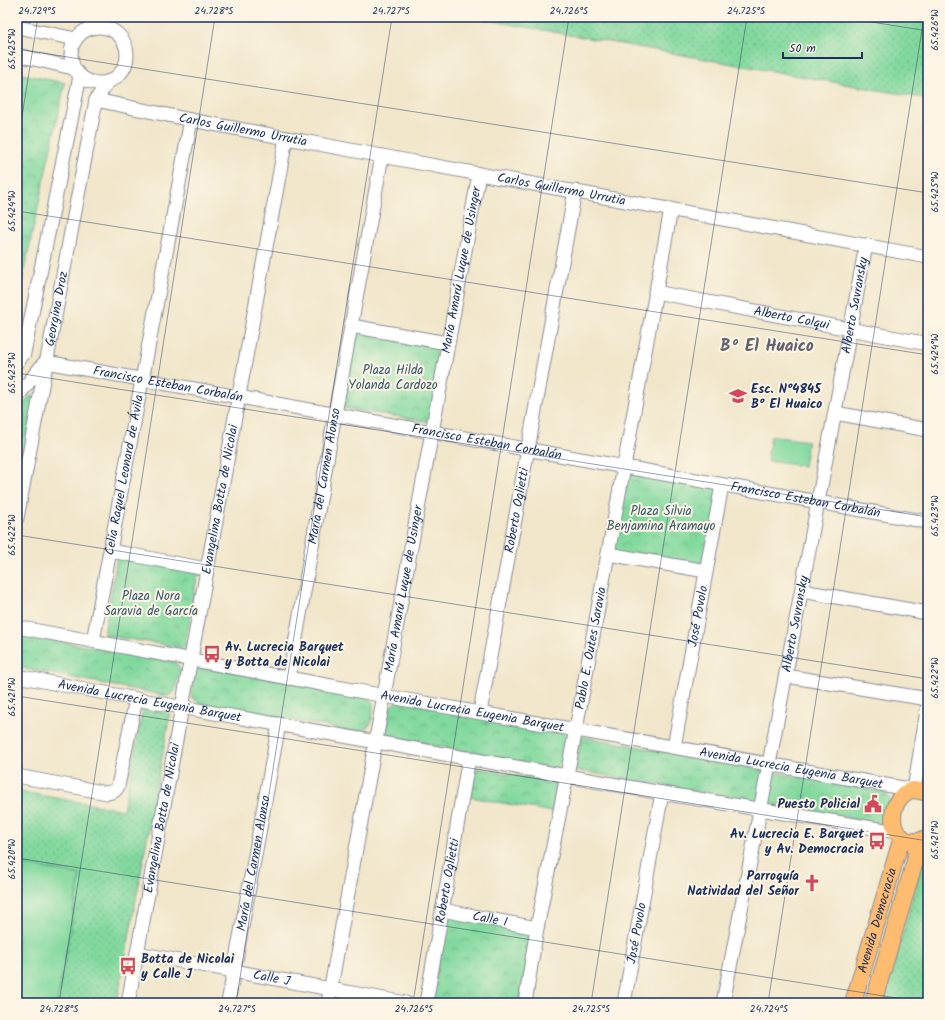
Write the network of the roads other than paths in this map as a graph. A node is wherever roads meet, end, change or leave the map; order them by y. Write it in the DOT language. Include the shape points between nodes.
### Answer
graph roads {
  1 [pos="17,27"];
  2 [pos="76,39"];
  3 [pos="17,55"];
  4 [pos="77,72"];
  5 [pos="107,83"];
  6 [pos="98,100"];
  7 [pos="191,120"];
  8 [pos="286,138"];
  9 [pos="382,156"];
  10 [pos="479,174"];
  11 [pos="575,192"];
  12 [pos="671,209"];
  13 [pos="866,245"];
  14 [pos="928,257"];
  15 [pos="655,292"];
  16 [pos="351,326"];
  17 [pos="850,330"];
  18 [pos="447,343"];
  19 [pos="928,344"];
  20 [pos="21,357"];
  21 [pos="46,362"];
  22 [pos="142,379"];
  23 [pos="17,397"];
  24 [pos="239,397"];
  25 [pos="335,414"];
  26 [pos="835,414"];
  27 [pos="928,430"];
  28 [pos="433,432"];
  29 [pos="528,449"];
  30 [pos="624,466"];
  31 [pos="722,485"];
  32 [pos="818,502"];
  33 [pos="17,518"];
  34 [pos="928,522"];
  35 [pos="111,551"];
  36 [pos="608,554"];
  37 [pos="206,569"];
  38 [pos="706,571"];
  39 [pos="802,591"];
  40 [pos="928,612"];
  41 [pos="17,627"];
  42 [pos="93,641"];
  43 [pos="190,659"];
  44 [pos="17,676"];
  45 [pos="786,676"];
  46 [pos="289,678"];
  47 [pos="384,696"];
  48 [pos="136,699"];
  49 [pos="928,699"];
  50 [pos="928,704"];
  51 [pos="182,708"];
  52 [pos="480,712"];
  53 [pos="279,724"];
  54 [pos="576,729"];
  55 [pos="376,741"];
  56 [pos="674,747"];
  57 [pos="469,758"];
  58 [pos="770,764"];
  59 [pos="17,776"];
  60 [pos="567,776"];
  61 [pos="921,792"];
  62 [pos="662,793"];
  63 [pos="760,810"];
  64 [pos="916,838"];
  65 [pos="442,910"];
  66 [pos="538,928"];
  67 [pos="137,953"];
  68 [pos="234,971"];
  69 [pos="330,989"];
  70 [pos="128,1003"];
  71 [pos="228,1003"];
  72 [pos="328,1003"];
  73 [pos="406,1003"];
  74 [pos="426,1003"];
  75 [pos="525,1003"];
  76 [pos="624,1003"];
  77 [pos="723,1003"];
  78 [pos="853,1003"];
  79 [pos="873,1003"];
  1 -- 2 [label="street"];
  2 -- 4 [label="street" via="71,58"];
  2 -- 5 [label="street" via="87,30 102,27 119,35 126,48 126,62 123,71"];
  3 -- 4 [label="street"];
  4 -- 5 [label="street" via="92,83"];
  4 -- 20 [label="street, Georgina Droz"];
  5 -- 6 [label="street, Georgina Droz"];
  6 -- 7 [label="street, Carlos Guillermo Urrutia"];
  6 -- 21 [label="street, Georgina Droz"];
  7 -- 8 [label="street, Carlos Guillermo Urrutia"];
  7 -- 22 [label="street, Celia Raquel Leonard de Ávila"];
  8 -- 9 [label="street, Carlos Guillermo Urrutia"];
  8 -- 24 [label="street, Evangelina Botta de Nicolai"];
  9 -- 10 [label="street, Carlos Guillermo Urrutia"];
  9 -- 16 [label="street, María del Carmen Alonso"];
  10 -- 11 [label="street, Carlos Guillermo Urrutia"];
  10 -- 18 [label="street, María Amarú Luque de Usinger"];
  11 -- 12 [label="street, Carlos Guillermo Urrutia"];
  11 -- 29 [label="street, Roberto Oglietti"];
  12 -- 13 [label="street, Carlos Guillermo Urrutia"];
  12 -- 15 [label="street, Pablo E. Outes Saravia"];
  13 -- 14 [label="street, Carlos Guillermo Urrutia"];
  13 -- 17 [label="street, Alberto Savransky"];
  15 -- 17 [label="street, Alberto Colqui"];
  15 -- 30 [label="street, Pablo E. Outes Saravia"];
  16 -- 18 [label="street"];
  16 -- 25 [label="street, María del Carmen Alonso"];
  17 -- 19 [label="street, Alberto Colqui"];
  17 -- 26 [label="street, Alberto Savransky"];
  18 -- 28 [label="street, María Amarú Luque de Usinger"];
  21 -- 22 [label="street, Francisco Esteban Corbalán"];
  21 -- 23 [label="street"];
  21 -- 33 [label="street, Georgina Droz"];
  22 -- 24 [label="street, Francisco Esteban Corbalán"];
  22 -- 35 [label="street, Celia Raquel Leonard de Ávila"];
  24 -- 25 [label="street, Francisco Esteban Corbalán"];
  24 -- 37 [label="street, Evangelina Botta de Nicolai"];
  25 -- 28 [label="street, Francisco Esteban Corbalán"];
  25 -- 46 [label="street, María del Carmen Alonso"];
  26 -- 27 [label="street"];
  26 -- 32 [label="street, Alberto Savransky"];
  28 -- 29 [label="street, Francisco Esteban Corbalán"];
  28 -- 47 [label="street, María Amarú Luque de Usinger"];
  29 -- 30 [label="street, Francisco Esteban Corbalán"];
  29 -- 52 [label="street, Roberto Oglietti"];
  30 -- 31 [label="street, Francisco Esteban Corbalán"];
  30 -- 36 [label="street, Pablo E. Outes Saravia"];
  31 -- 32 [label="street, Francisco Esteban Corbalán"];
  31 -- 38 [label="street, José Povolo"];
  32 -- 34 [label="street, Francisco Esteban Corbalán"];
  32 -- 39 [label="street, Alberto Savransky"];
  35 -- 37 [label="street"];
  35 -- 42 [label="street, Celia Raquel Leonard de Ávila"];
  36 -- 38 [label="street"];
  36 -- 54 [label="street, Pablo E. Outes Saravia"];
  37 -- 43 [label="street, Evangelina Botta de Nicolai"];
  38 -- 56 [label="street, José Povolo"];
  39 -- 40 [label="street"];
  39 -- 45 [label="street, Alberto Savransky"];
  41 -- 42 [label="street, Avenida Lucrecia Eugenia Barquet"];
  42 -- 43 [label="street, Avenida Lucrecia Eugenia Barquet"];
  43 -- 46 [label="street, Avenida Lucrecia Eugenia Barquet"];
  43 -- 51 [label="street, Evangelina Botta de Nicolai"];
  44 -- 48 [label="street, Avenida Lucrecia Eugenia Barquet"];
  45 -- 49 [label="street"];
  45 -- 58 [label="street, Alberto Savransky"];
  46 -- 47 [label="street, Avenida Lucrecia Eugenia Barquet"];
  47 -- 52 [label="street, Avenida Lucrecia Eugenia Barquet"];
  47 -- 55 [label="street, María Amarú Luque de Usinger"];
  48 -- 51 [label="street, Avenida Lucrecia Eugenia Barquet"];
  48 -- 59 [label="street" via="118,786 113,792 107,794"];
  50 -- 61 [label="street"];
  51 -- 53 [label="street, Avenida Lucrecia Eugenia Barquet"];
  51 -- 67 [label="street, Evangelina Botta de Nicolai"];
  52 -- 54 [label="street, Avenida Lucrecia Eugenia Barquet"];
  53 -- 55 [label="street, Avenida Lucrecia Eugenia Barquet"];
  53 -- 68 [label="street, María del Carmen Alonso"];
  54 -- 56 [label="street, Avenida Lucrecia Eugenia Barquet"];
  54 -- 60 [label="street, Pablo E. Outes Saravia"];
  55 -- 57 [label="street, Avenida Lucrecia Eugenia Barquet"];
  55 -- 69 [label="street, María Amarú Luque de Usinger"];
  56 -- 58 [label="street, Avenida Lucrecia Eugenia Barquet"];
  57 -- 60 [label="street, Avenida Lucrecia Eugenia Barquet"];
  57 -- 65 [label="street, Roberto Oglietti"];
  58 -- 61 [label="street, Avenida Lucrecia Eugenia Barquet"];
  58 -- 63 [label="street, Alberto Savransky"];
  60 -- 62 [label="street, Avenida Lucrecia Eugenia Barquet"];
  60 -- 66 [label="street, Pablo E. Outes Saravia"];
  61 -- 64 [label="main road" via="905,793 894,807 893,820"];
  62 -- 63 [label="street, Avenida Lucrecia Eugenia Barquet"];
  62 -- 76 [label="street, José Povolo"];
  63 -- 64 [label="street, Avenida Lucrecia Eugenia Barquet"];
  63 -- 77 [label="street, Alberto Savransky"];
  64 -- 78 [label="main road, Avenida Democracia"];
  64 -- 79 [label="main road, Avenida Democracia" via="915,861"];
  65 -- 66 [label="street, Calle I"];
  65 -- 74 [label="street, Roberto Oglietti"];
  66 -- 75 [label="street, Pablo E. Outes Saravia"];
  67 -- 68 [label="street, Calle J"];
  67 -- 70 [label="street, Evangelina Botta de Nicolai"];
  68 -- 69 [label="street, Calle J"];
  68 -- 71 [label="street, María del Carmen Alonso"];
  69 -- 72 [label="street, María Amarú Luque de Usinger"];
  69 -- 73 [label="street, Calle J"];
}
